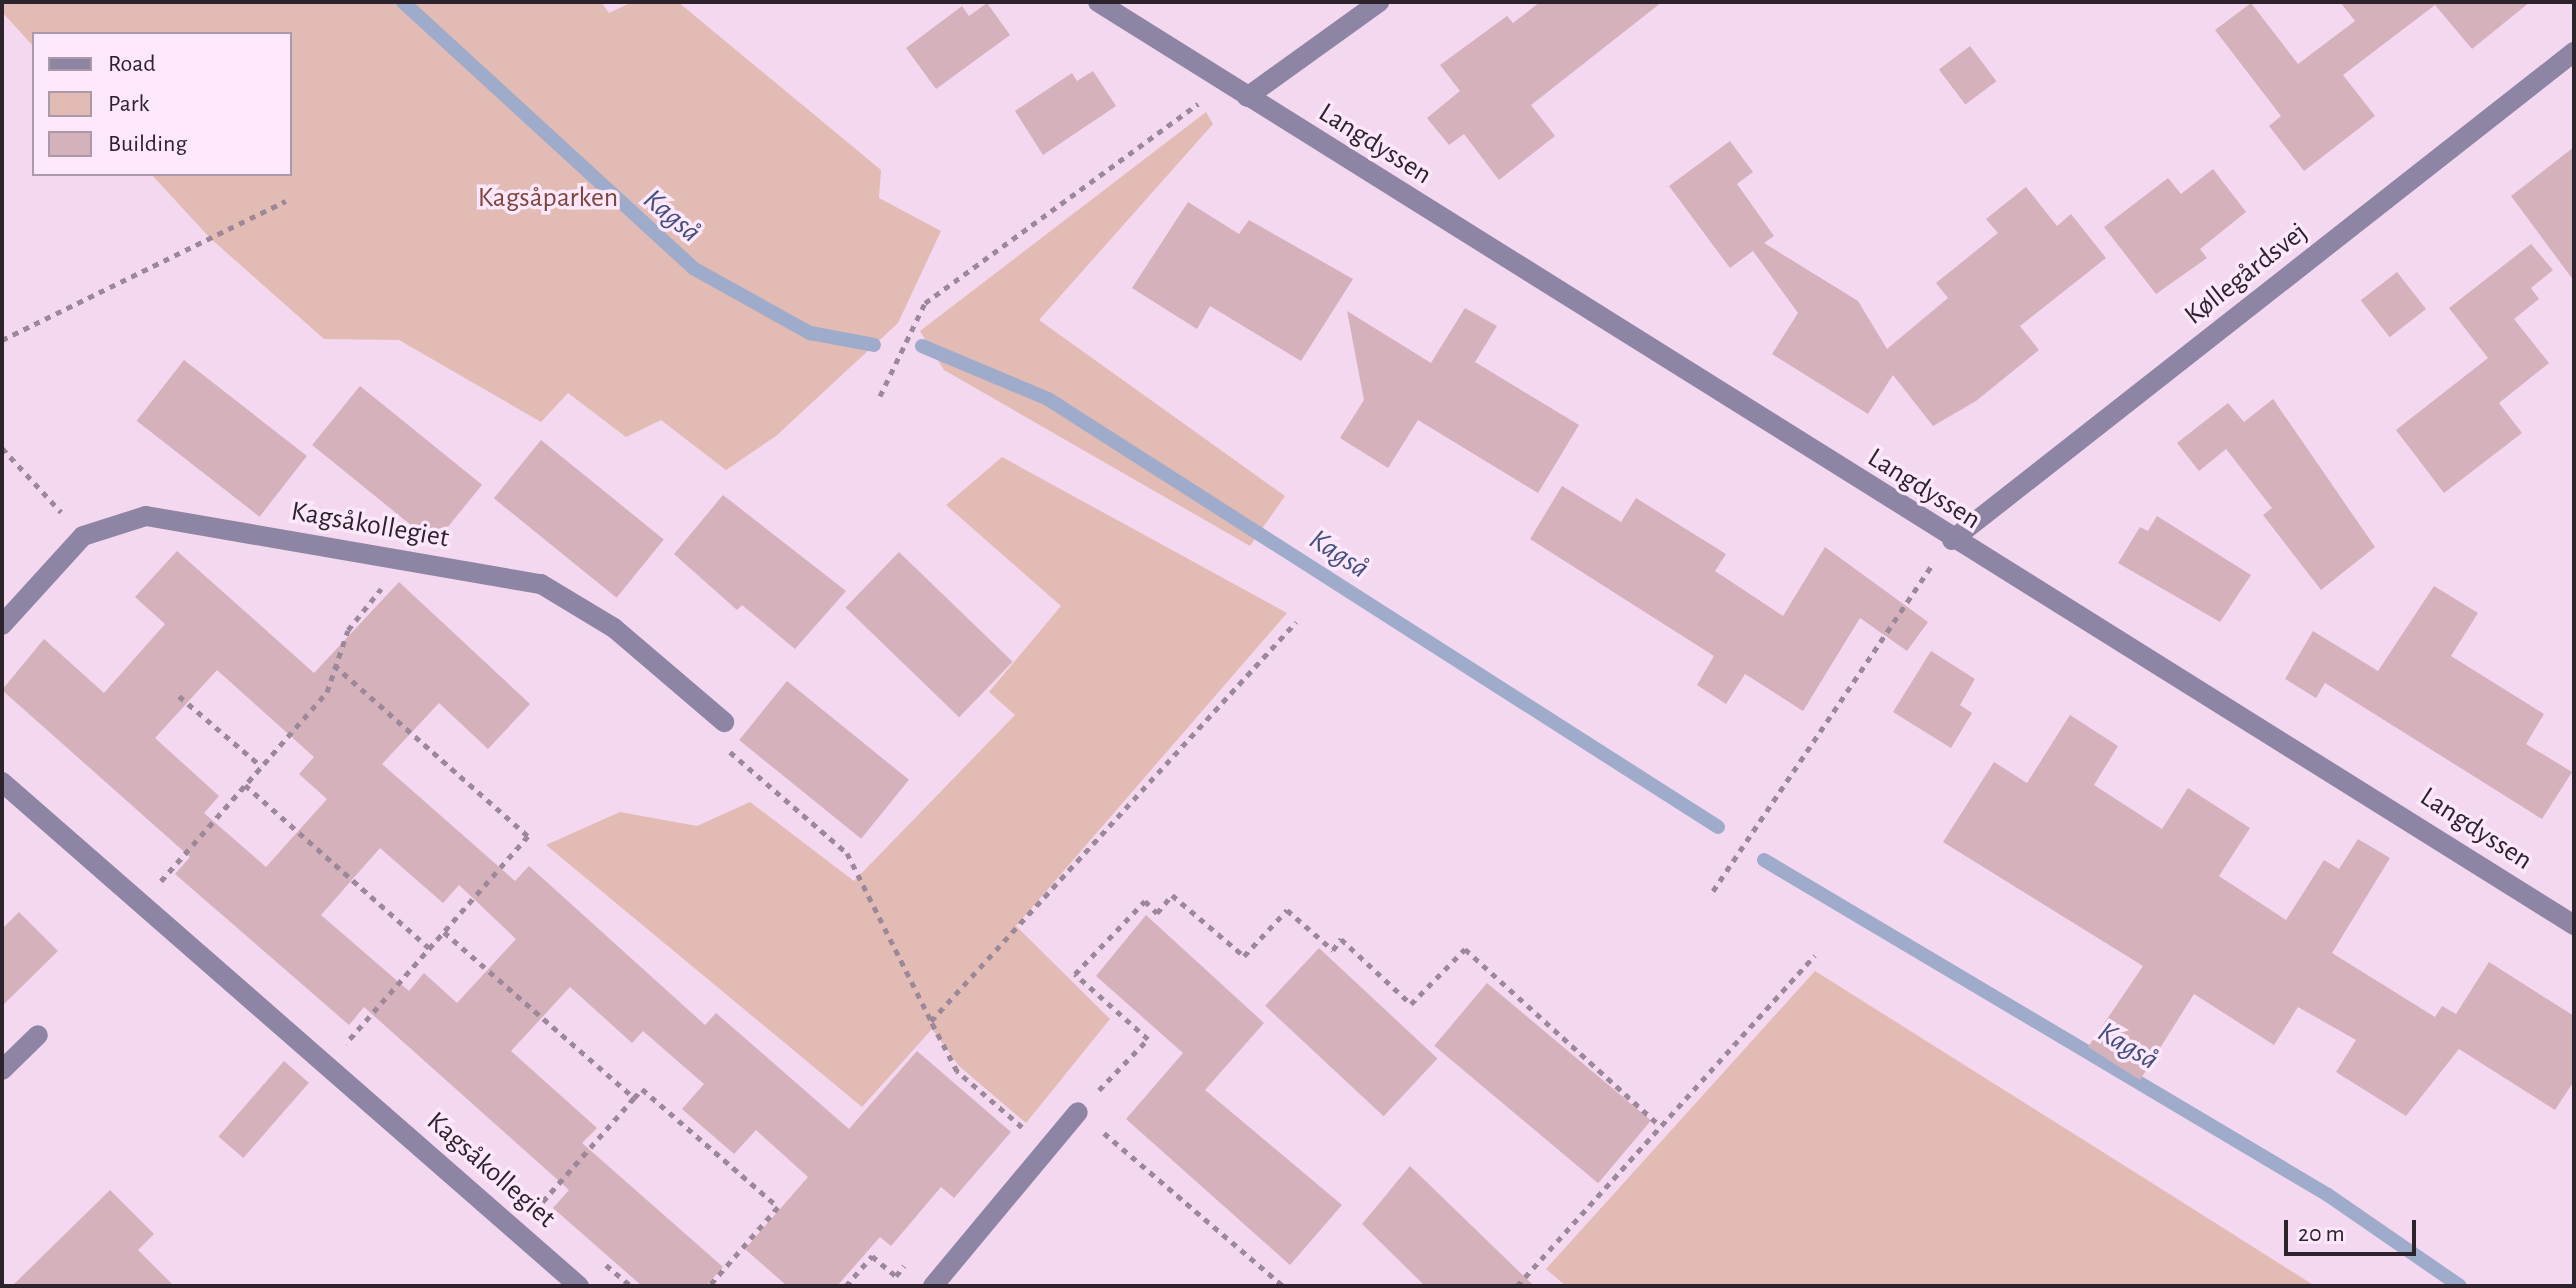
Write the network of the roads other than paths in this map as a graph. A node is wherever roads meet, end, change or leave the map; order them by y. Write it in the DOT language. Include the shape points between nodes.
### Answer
graph roads {
  1 [pos="1098,2"];
  2 [pos="1379,2"];
  3 [pos="2574,52"];
  4 [pos="1247,97"];
  5 [pos="1952,540"];
  6 [pos="2,625"];
  7 [pos="724,722"];
  8 [pos="2,782"];
  9 [pos="2570,915"];
  10 [pos="38,1035"];
  11 [pos="2,1070"];
  12 [pos="1078,1112"];
  13 [pos="579,1286"];
  14 [pos="933,1286"];
  1 -- 4 [label="street, Langdyssen"];
  2 -- 4 [label="street"];
  3 -- 5 [label="street, Køllegårdsvej"];
  4 -- 5 [label="street, Langdyssen"];
  5 -- 9 [label="street, Langdyssen"];
  6 -- 7 [label="street, Kagsåkollegiet" via="83,536 146,516 541,584 614,628"];
  8 -- 13 [label="street, Kagsåkollegiet"];
  10 -- 11 [label="street"];
  12 -- 14 [label="street"];
}
